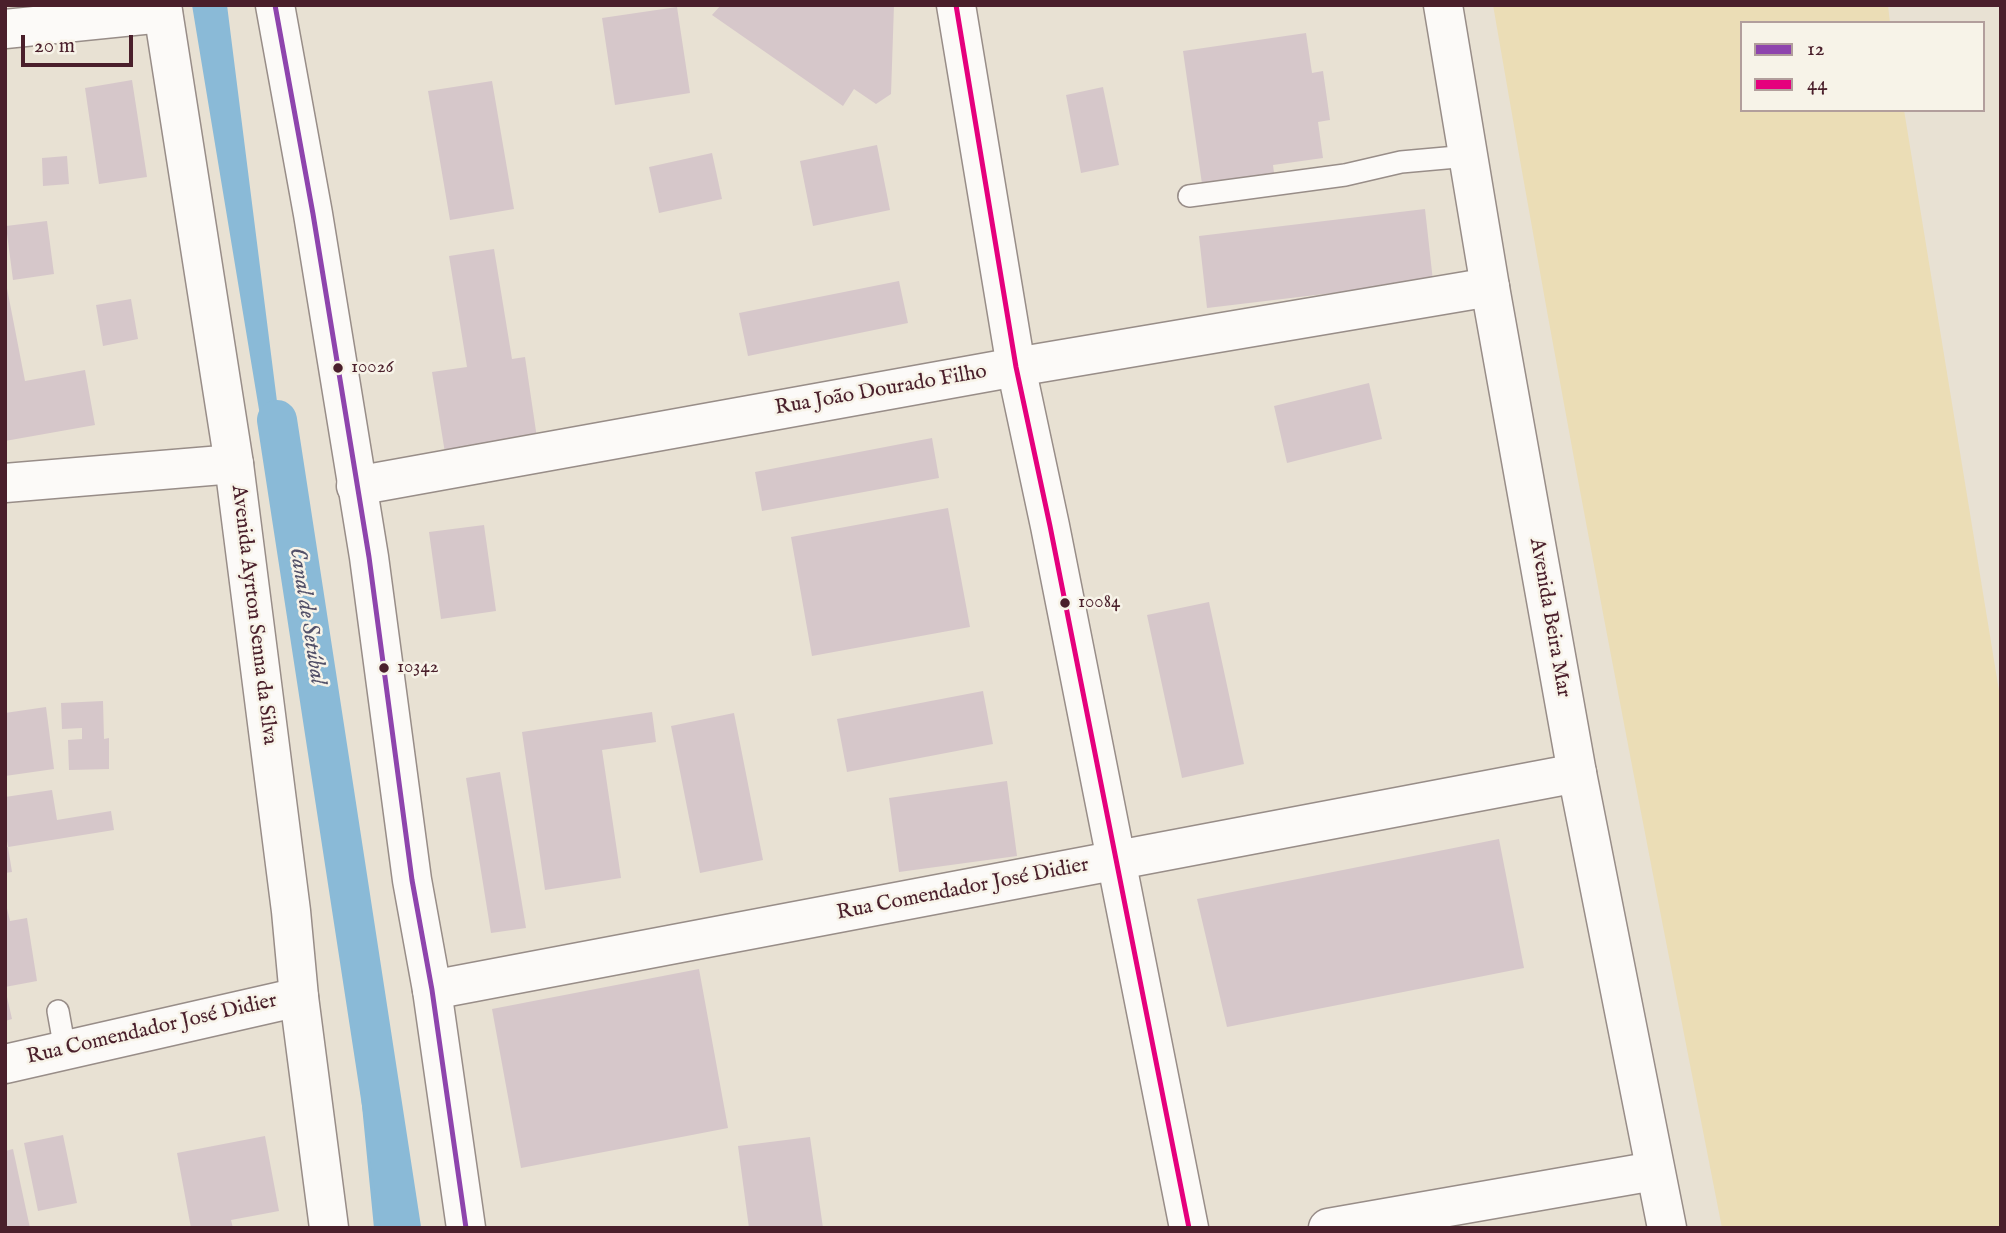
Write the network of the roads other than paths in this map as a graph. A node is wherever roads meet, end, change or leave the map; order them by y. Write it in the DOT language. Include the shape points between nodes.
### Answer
graph roads {
  1 [pos="275,5"];
  2 [pos="956,5"];
  3 [pos="1443,5"];
  4 [pos="162,9"];
  5 [pos="5,29"];
  6 [pos="1468,156"];
  7 [pos="1189,196"];
  8 [pos="1490,287"];
  9 [pos="1016,367"];
  10 [pos="234,464"];
  11 [pos="5,484"];
  12 [pos="356,486"];
  13 [pos="1577,773"];
  14 [pos="1117,862"];
  15 [pos="432,990"];
  16 [pos="299,997"];
  17 [pos="58,1011"];
  18 [pos="65,1050"];
  19 [pos="5,1064"];
  20 [pos="1654,1171"];
  21 [pos="329,1228"];
  22 [pos="466,1228"];
  23 [pos="1189,1228"];
  24 [pos="1328,1228"];
  25 [pos="1667,1228"];
  1 -- 12 [label="main road"];
  2 -- 9 [label="main road"];
  3 -- 6 [label="main road, Avenida Beira Mar"];
  4 -- 5 [label="main road"];
  4 -- 10 [label="main road, Avenida Ayrton Senna da Silva"];
  6 -- 7 [label="lane" via="1401,162 1345,175"];
  6 -- 8 [label="main road, Avenida Beira Mar"];
  8 -- 9 [label="main road, Rua João Dourado Filho"];
  8 -- 13 [label="main road, Avenida Beira Mar"];
  9 -- 12 [label="main road, Rua João Dourado Filho"];
  9 -- 14 [label="main road"];
  10 -- 11 [label="main road"];
  10 -- 16 [label="main road, Avenida Ayrton Senna da Silva"];
  12 -- 15 [label="main road"];
  13 -- 14 [label="main road, Rua Comendador José Didier"];
  13 -- 20 [label="main road, Avenida Beira Mar"];
  14 -- 15 [label="main road, Rua Comendador José Didier"];
  14 -- 23 [label="main road"];
  15 -- 22 [label="main road"];
  16 -- 18 [label="main road, Rua Comendador José Didier"];
  16 -- 21 [label="main road, Avenida Ayrton Senna da Silva"];
  17 -- 18 [label="lane"];
  18 -- 19 [label="main road, Rua Comendador José Didier"];
  20 -- 24 [label="main road"];
  20 -- 25 [label="main road, Avenida Beira Mar"];
}
